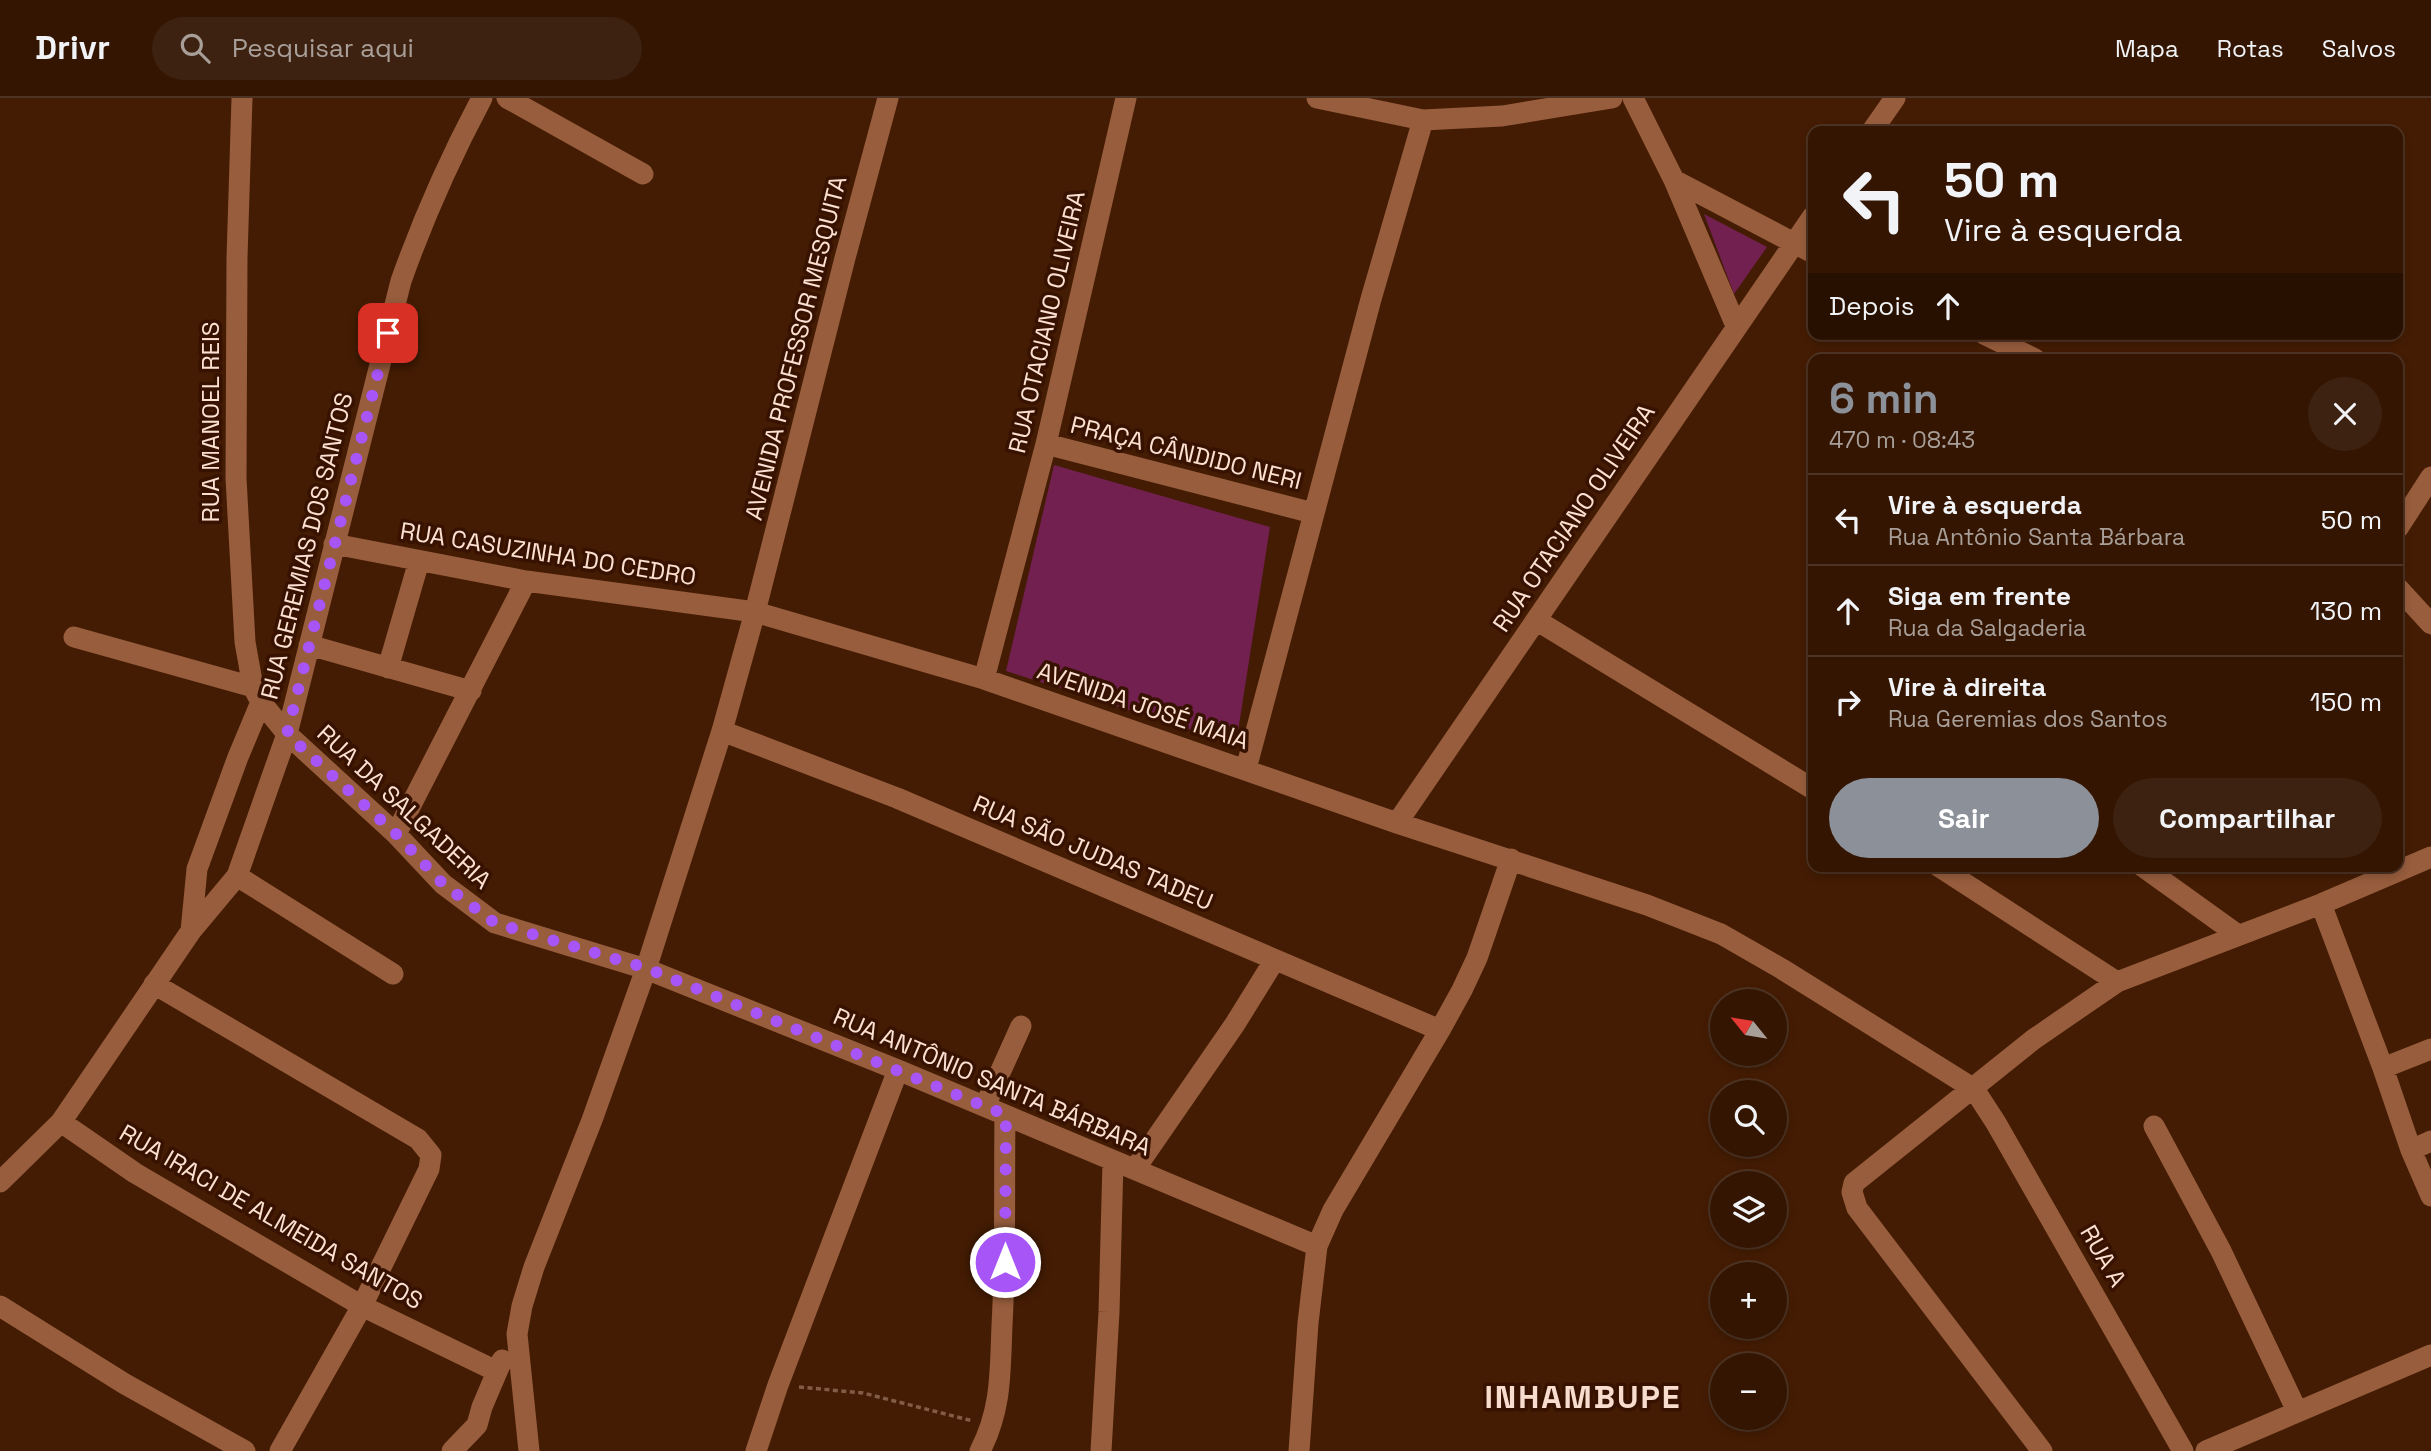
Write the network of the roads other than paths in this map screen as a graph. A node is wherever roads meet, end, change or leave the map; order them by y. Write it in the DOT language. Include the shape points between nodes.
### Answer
graph roads {
  1 [pos="242,98"];
  2 [pos="482,98"];
  3 [pos="507,98"];
  4 [pos="888,98"];
  5 [pos="1126,98"];
  6 [pos="1317,98"];
  7 [pos="1612,98"];
  8 [pos="1633,98"];
  9 [pos="1895,98"];
  10 [pos="1423,120"];
  11 [pos="1875,126"];
  12 [pos="643,174"];
  13 [pos="1674,180"];
  14 [pos="1803,248"];
  15 [pos="1736,326"];
  16 [pos="1996,340"];
  17 [pos="2025,354"];
  18 [pos="1046,444"];
  19 [pos="2431,477"];
  20 [pos="1313,513"];
  21 [pos="2403,520"];
  22 [pos="334,544"];
  23 [pos="419,561"];
  24 [pos="526,581"];
  25 [pos="2403,593"];
  26 [pos="755,612"];
  27 [pos="1536,620"];
  28 [pos="2431,624"];
  29 [pos="74,637"];
  30 [pos="309,645"];
  31 [pos="388,668"];
  32 [pos="984,679"];
  33 [pos="471,691"];
  34 [pos="257,694"];
  35 [pos="722,731"];
  36 [pos="287,734"];
  37 [pos="1245,769"];
  38 [pos="1808,786"];
  39 [pos="1397,823"];
  40 [pos="396,834"];
  41 [pos="2431,857"];
  42 [pos="1511,859"];
  43 [pos="2403,869"];
  44 [pos="1947,872"];
  45 [pos="2150,872"];
  46 [pos="2396,872"];
  47 [pos="237,876"];
  48 [pos="2321,904"];
  49 [pos="191,930"];
  50 [pos="2238,934"];
  51 [pos="1274,961"];
  52 [pos="646,968"];
  53 [pos="393,974"];
  54 [pos="2117,982"];
  55 [pos="154,984"];
  56 [pos="1021,1026"];
  57 [pos="1440,1030"];
  58 [pos="2431,1049"];
  59 [pos="2384,1068"];
  60 [pos="898,1070"];
  61 [pos="1974,1089"];
  62 [pos="985,1106"];
  63 [pos="1006,1115"];
  64 [pos="61,1122"];
  65 [pos="2154,1126"];
  66 [pos="2431,1141"];
  67 [pos="2411,1150"];
  68 [pos="1113,1161"];
  69 [pos="1135,1169"];
  70 [pos="0,1182"];
  71 [pos="2431,1196"];
  72 [pos="1317,1246"];
  73 [pos="0,1306"];
  74 [pos="362,1306"];
  75 [pos="517,1334"];
  76 [pos="2431,1355"];
  77 [pos="496,1371"];
  78 [pos="2297,1411"];
  79 [pos="477,1425"];
  80 [pos="245,1451"];
  81 [pos="280,1451"];
  82 [pos="452,1451"];
  83 [pos="478,1451"];
  84 [pos="529,1451"];
  85 [pos="756,1451"];
  86 [pos="980,1451"];
  87 [pos="1101,1451"];
  88 [pos="1299,1451"];
  89 [pos="2042,1451"];
  90 [pos="2183,1451"];
  91 [pos="2206,1451"];
  1 -- 34 [label="street, RUA MANOEL REIS" via="236,478 245,642"];
  2 -- 22 [label="street, RUA GEREMIAS DOS SANTOS" via="450,159 401,281"];
  3 -- 12 [label="street"];
  4 -- 26 [label="street, AVENIDA PROFESSOR MESQUITA"];
  5 -- 18 [label="street, RUA OTACIANO OLIVEIRA"];
  6 -- 10 [label="street"];
  7 -- 10 [label="street" via="1502,116"];
  8 -- 13 [label="street"];
  9 -- 11 [label="street"];
  10 -- 20 [label="street"];
  13 -- 14 [label="street"];
  13 -- 15 [label="street"];
  14 -- 15 [label="street, RUA OTACIANO OLIVEIRA"];
  15 -- 27 [label="street, RUA OTACIANO OLIVEIRA"];
  16 -- 17 [label="street"];
  18 -- 20 [label="street, PRAÇA CÂNDIDO NERI"];
  18 -- 32 [label="street, RUA OTACIANO OLIVEIRA"];
  19 -- 21 [label="street"];
  20 -- 37 [label="street"];
  22 -- 23 [label="street, RUA CASUZINHA DO CEDRO"];
  22 -- 30 [label="street, RUA GEREMIAS DOS SANTOS"];
  23 -- 24 [label="street, RUA CASUZINHA DO CEDRO"];
  23 -- 31 [label="street"];
  24 -- 26 [label="street, RUA CASUZINHA DO CEDRO"];
  24 -- 33 [label="street"];
  25 -- 28 [label="street"];
  26 -- 32 [label="street, AVENIDA JOSÉ MAIA"];
  26 -- 35 [label="street, AVENIDA PROFESSOR MESQUITA"];
  27 -- 38 [label="street"];
  27 -- 39 [label="street, RUA OTACIANO OLIVEIRA"];
  29 -- 34 [label="street"];
  30 -- 31 [label="street"];
  30 -- 36 [label="street, RUA GEREMIAS DOS SANTOS"];
  31 -- 33 [label="street"];
  32 -- 37 [label="street, AVENIDA JOSÉ MAIA"];
  33 -- 40 [label="street"];
  34 -- 36 [label="street, RUA MANOEL REIS"];
  34 -- 49 [label="street" via="197,869"];
  35 -- 51 [label="street, RUA SÃO JUDAS TADEU" via="897,798"];
  35 -- 52 [label="street, AVENIDA PROFESSOR MESQUITA"];
  36 -- 40 [label="street, RUA DA SALGADERIA"];
  36 -- 47 [label="street, RUA GEREMIAS DOS SANTOS"];
  37 -- 39 [label="street, AVENIDA JOSÉ MAIA"];
  39 -- 42 [label="street, AVENIDA JOSÉ MAIA"];
  40 -- 52 [label="street, RUA DA SALGADERIA" via="443,884 495,923"];
  41 -- 43 [label="street"];
  42 -- 57 [label="street" via="1477,958"];
  42 -- 61 [label="street, AVENIDA JOSÉ MAIA" via="1721,934"];
  44 -- 54 [label="street"];
  45 -- 50 [label="street"];
  46 -- 48 [label="street"];
  47 -- 49 [label="street"];
  47 -- 53 [label="street"];
  48 -- 50 [label="street"];
  48 -- 59 [label="street"];
  49 -- 55 [label="street"];
  50 -- 54 [label="street"];
  51 -- 57 [label="street, RUA SÃO JUDAS TADEU"];
  51 -- 69 [label="street"];
  52 -- 60 [label="street, RUA ANTÔNIO SANTA BÁRBARA"];
  52 -- 75 [label="street, AVENIDA PROFESSOR MESQUITA" via="534,1267"];
  54 -- 61 [label="street" via="2049,1028"];
  55 -- 64 [label="street"];
  55 -- 74 [label="street" via="427,1148 429,1168"];
  56 -- 62 [label="street"];
  57 -- 72 [label="street" via="1333,1210"];
  58 -- 59 [label="street"];
  59 -- 67 [label="street"];
  60 -- 62 [label="street, RUA ANTÔNIO SANTA BÁRBARA"];
  60 -- 85 [label="street"];
  61 -- 89 [label="street" via="1858,1179 1852,1192 1857,1208"];
  61 -- 90 [label="street, RUA A"];
  62 -- 63 [label="street, RUA ANTÔNIO SANTA BÁRBARA"];
  63 -- 68 [label="street, RUA ANTÔNIO SANTA BÁRBARA"];
  63 -- 86 [label="street" via="998,1402"];
  64 -- 70 [label="street"];
  64 -- 74 [label="street, RUA IRACI DE ALMEIDA SANTOS" via="135,1173"];
  65 -- 78 [label="street" via="2221,1251"];
  66 -- 67 [label="street"];
  67 -- 71 [label="street"];
  68 -- 69 [label="street, RUA ANTÔNIO SANTA BÁRBARA"];
  68 -- 87 [label="street"];
  69 -- 72 [label="street, RUA ANTÔNIO SANTA BÁRBARA"];
  72 -- 88 [label="street"];
  73 -- 80 [label="street"];
  74 -- 77 [label="street, RUA IRACI DE ALMEIDA SANTOS"];
  74 -- 81 [label="street"];
  75 -- 77 [label="street"];
  75 -- 84 [label="street"];
  76 -- 78 [label="street"];
  77 -- 79 [label="street"];
  78 -- 91 [label="street"];
  79 -- 82 [label="street"];
  79 -- 83 [label="street"];
}
